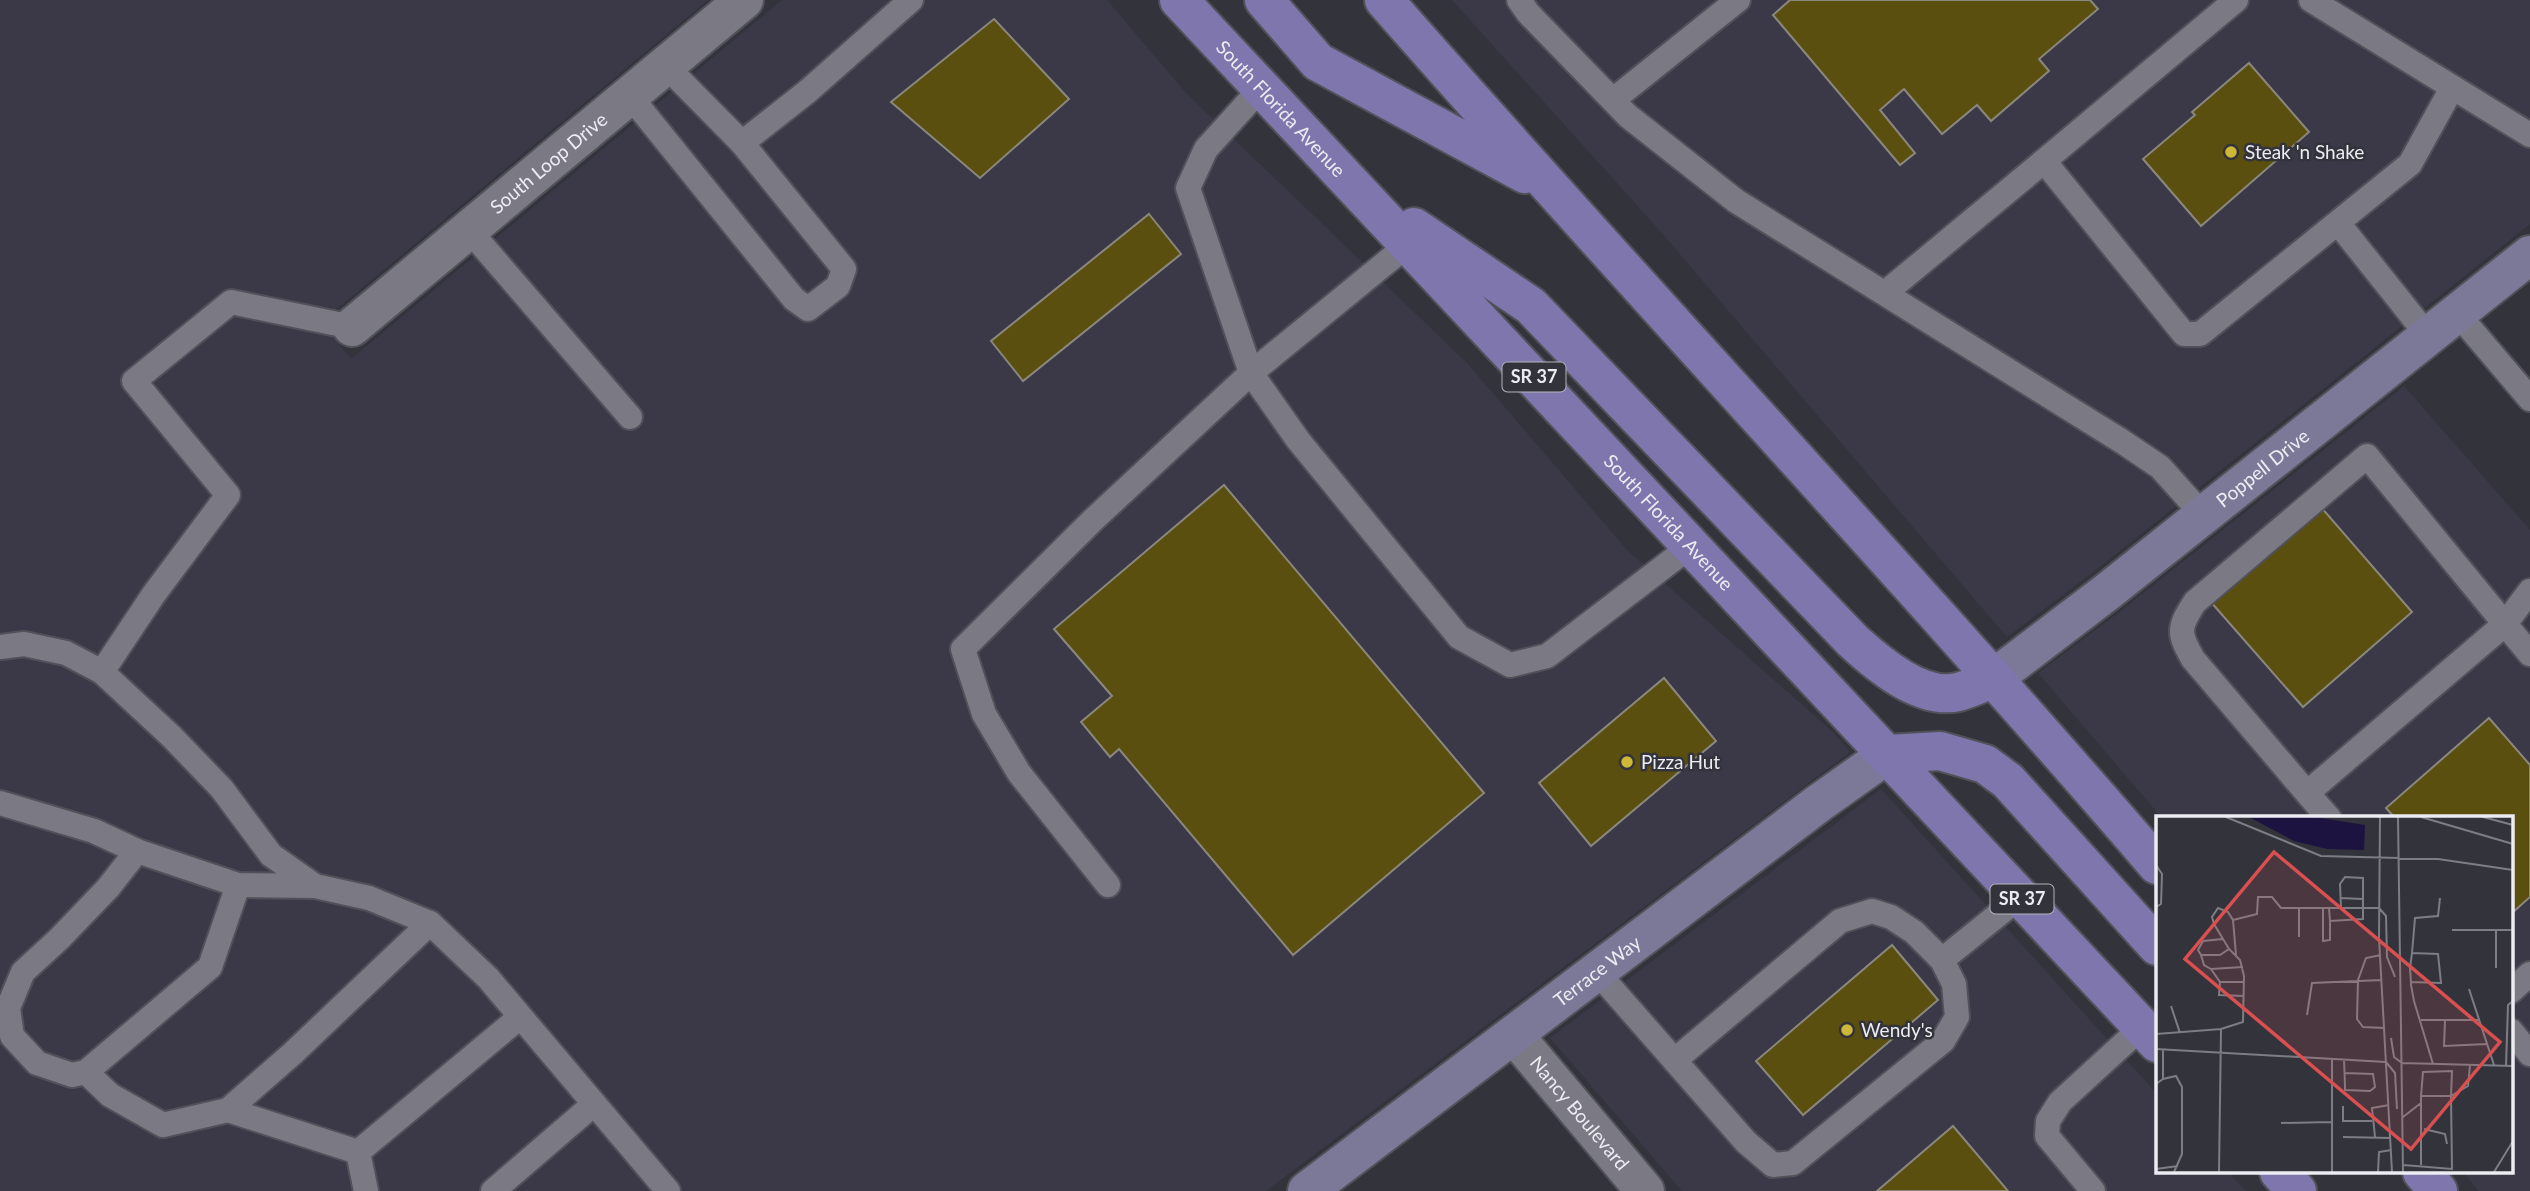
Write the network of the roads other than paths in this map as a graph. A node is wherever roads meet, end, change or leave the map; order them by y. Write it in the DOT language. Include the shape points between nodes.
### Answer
graph roads {
  1 [pos="744,0"];
  2 [pos="911,0"];
  3 [pos="1179,0"];
  4 [pos="1264,0"];
  5 [pos="1384,0"];
  6 [pos="1519,0"];
  7 [pos="1738,0"];
  8 [pos="2236,0"];
  9 [pos="2311,0"];
  10 [pos="666,66"];
  11 [pos="1262,87"];
  12 [pos="2452,88"];
  13 [pos="630,96"];
  14 [pos="1613,100"];
  15 [pos="2530,135"];
  16 [pos="742,144"];
  17 [pos="2044,161"];
  18 [pos="1548,187"];
  19 [pos="1361,192"];
  20 [pos="2338,223"];
  21 [pos="469,230"];
  22 [pos="1410,243"];
  23 [pos="2530,255"];
  24 [pos="1885,293"];
  25 [pos="2458,313"];
  26 [pos="352,327"];
  27 [pos="2428,336"];
  28 [pos="1251,373"];
  29 [pos="2530,399"];
  30 [pos="630,417"];
  31 [pos="2203,515"];
  32 [pos="1692,545"];
  33 [pos="2530,591"];
  34 [pos="2505,624"];
  35 [pos="0,647"];
  36 [pos="2530,654"];
  37 [pos="102,672"];
  38 [pos="1993,678"];
  39 [pos="1888,754"];
  40 [pos="2307,793"];
  41 [pos="0,803"];
  42 [pos="2327,816"];
  43 [pos="137,851"];
  44 [pos="2156,864"];
  45 [pos="238,885"];
  46 [pos="1108,885"];
  47 [pos="315,886"];
  48 [pos="2020,897"];
  49 [pos="430,923"];
  50 [pos="2156,945"];
  51 [pos="1942,960"];
  52 [pos="1597,972"];
  53 [pos="2530,974"];
  54 [pos="2512,992"];
  55 [pos="2512,993"];
  56 [pos="2530,994"];
  57 [pos="520,1017"];
  58 [pos="2512,1032"];
  59 [pos="1514,1035"];
  60 [pos="2150,1035"];
  61 [pos="2530,1054"];
  62 [pos="1675,1060"];
  63 [pos="86,1072"];
  64 [pos="594,1104"];
  65 [pos="228,1110"];
  66 [pos="358,1152"];
  67 [pos="2281,1174"];
  68 [pos="2424,1174"];
  69 [pos="366,1191"];
  70 [pos="493,1191"];
  71 [pos="668,1191"];
  72 [pos="1307,1191"];
  73 [pos="1645,1191"];
  74 [pos="2093,1191"];
  75 [pos="2297,1191"];
  76 [pos="2438,1191"];
  1 -- 10 [label="street, South Loop Drive"];
  2 -- 16 [label="lane"];
  3 -- 11 [label="main road, South Florida Avenue / SR 37"];
  4 -- 18 [label="main road" via="1318,62"];
  5 -- 18 [label="main road"];
  6 -- 14 [label="lane"];
  7 -- 14 [label="lane"];
  8 -- 17 [label="lane"];
  9 -- 12 [label="lane"];
  10 -- 13 [label="street, South Loop Drive"];
  10 -- 16 [label="lane"];
  11 -- 19 [label="main road, South Florida Avenue / SR 37"];
  11 -- 28 [label="lane" via="1206,149 1188,188"];
  12 -- 15 [label="lane"];
  12 -- 20 [label="lane" via="2410,164"];
  13 -- 16 [label="lane" via="794,299 808,309 838,286 844,269"];
  13 -- 21 [label="street, South Loop Drive"];
  14 -- 24 [label="lane" via="1736,201"];
  17 -- 20 [label="lane" via="2184,334 2200,334"];
  17 -- 24 [label="lane"];
  18 -- 38 [label="main road"];
  19 -- 22 [label="main road, South Florida Avenue / SR 37"];
  19 -- 38 [label="main road" via="1531,306 1884,669 1911,683 1955,693"];
  20 -- 27 [label="lane"];
  21 -- 26 [label="street, South Loop Drive"];
  21 -- 30 [label="lane"];
  22 -- 28 [label="lane"];
  22 -- 32 [label="main road, South Florida Avenue / SR 37"];
  23 -- 25 [label="street, Poppell Drive"];
  24 -- 31 [label="lane" via="2160,467"];
  25 -- 27 [label="street, Poppell Drive"];
  25 -- 29 [label="lane"];
  26 -- 37 [label="lane" via="231,302 134,381 228,495"];
  27 -- 31 [label="street, Poppell Drive"];
  28 -- 32 [label="lane" via="1298,440 1459,637 1510,664 1547,656"];
  28 -- 46 [label="lane" via="963,649 984,714 1019,773"];
  31 -- 38 [label="street, Poppell Drive"];
  32 -- 39 [label="main road, South Florida Avenue / SR 37"];
  33 -- 34 [label="lane"];
  34 -- 36 [label="lane"];
  34 -- 40 [label="lane"];
  34 -- 40 [label="lane" via="2367,456 2195,602 2183,620 2182,640 2193,659"];
  35 -- 37 [label="lane" via="24,644 66,653"];
  37 -- 47 [label="lane" via="222,789 271,855"];
  38 -- 44 [label="main road"];
  39 -- 48 [label="main road, South Florida Avenue / SR 37"];
  39 -- 50 [label="main road" via="1940,751 1985,764 2008,781"];
  39 -- 52 [label="street, Terrace Way"];
  40 -- 42 [label="lane"];
  41 -- 43 [label="lane" via="94,831"];
  43 -- 45 [label="lane"];
  43 -- 63 [label="lane" via="100,897 23,972 8,1008 12,1036 37,1063 72,1075"];
  45 -- 47 [label="lane"];
  45 -- 63 [label="lane" via="210,967"];
  47 -- 49 [label="lane" via="369,898"];
  48 -- 51 [label="lane"];
  48 -- 60 [label="main road, South Florida Avenue / SR 37"];
  49 -- 57 [label="lane" via="488,978"];
  49 -- 65 [label="lane"];
  51 -- 62 [label="lane" via="1891,917 1872,911 1840,921"];
  51 -- 62 [label="lane" via="1954,985 1957,1017 1943,1041 1793,1163 1773,1165 1746,1142"];
  52 -- 59 [label="street, Terrace Way"];
  52 -- 62 [label="lane"];
  53 -- 54 [label="lane"];
  55 -- 56 [label="lane"];
  57 -- 64 [label="lane"];
  57 -- 66 [label="lane"];
  58 -- 61 [label="lane"];
  59 -- 72 [label="street, Terrace Way"];
  59 -- 73 [label="street, Nancy Boulevard"];
  60 -- 74 [label="lane" via="2060,1102 2048,1121 2047,1136"];
  63 -- 65 [label="lane" via="110,1096 163,1125"];
  64 -- 70 [label="lane"];
  64 -- 71 [label="lane"];
  65 -- 66 [label="lane"];
  66 -- 69 [label="lane"];
  67 -- 75 [label="main road"];
  68 -- 76 [label="main road"];
}
